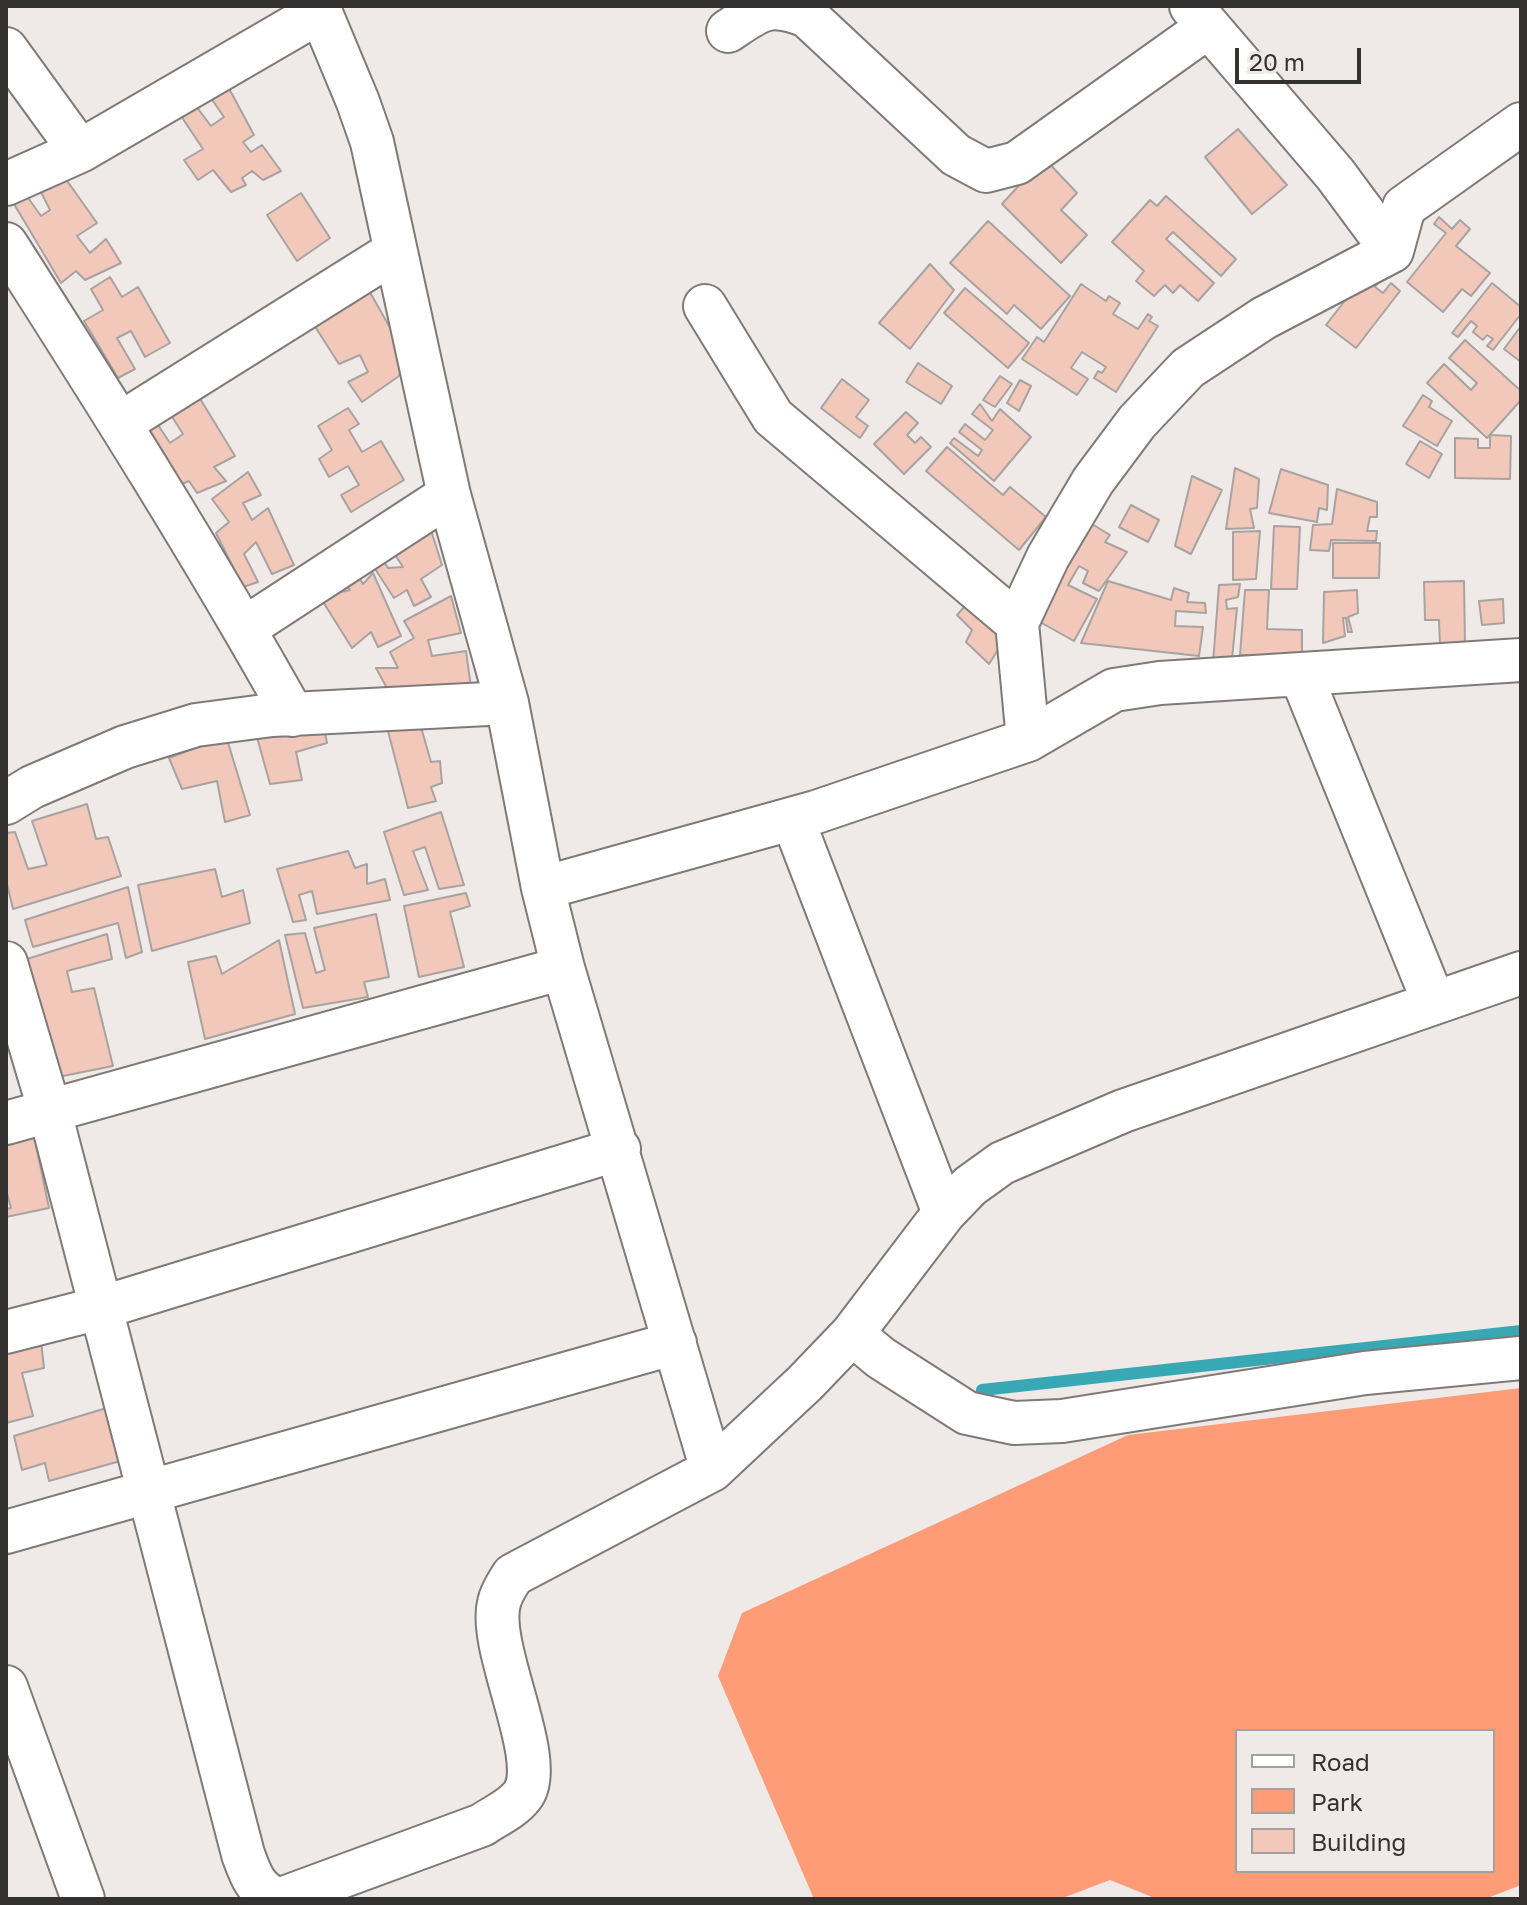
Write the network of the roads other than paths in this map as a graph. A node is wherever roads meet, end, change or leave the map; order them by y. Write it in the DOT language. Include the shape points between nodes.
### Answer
graph roads {
  1 [pos="319,9"];
  2 [pos="1199,16"];
  3 [pos="728,31"];
  4 [pos="6,49"];
  5 [pos="1521,124"];
  6 [pos="80,151"];
  7 [pos="6,184"];
  8 [pos="6,244"];
  9 [pos="1392,251"];
  10 [pos="394,252"];
  11 [pos="705,306"];
  12 [pos="121,423"];
  13 [pos="449,495"];
  14 [pos="1017,623"];
  15 [pos="245,628"];
  16 [pos="1521,660"];
  17 [pos="1301,675"];
  18 [pos="507,703"];
  19 [pos="293,715"];
  20 [pos="1028,740"];
  21 [pos="6,803"];
  22 [pos="793,820"];
  23 [pos="543,888"];
  24 [pos="6,963"];
  25 [pos="563,968"];
  26 [pos="1521,973"];
  27 [pos="1434,1003"];
  28 [pos="50,1112"];
  29 [pos="6,1123"];
  30 [pos="619,1149"];
  31 [pos="944,1213"];
  32 [pos="100,1308"];
  33 [pos="6,1332"];
  34 [pos="852,1334"];
  35 [pos="675,1343"];
  36 [pos="1521,1358"];
  37 [pos="712,1470"];
  38 [pos="149,1493"];
  39 [pos="6,1532"];
  40 [pos="6,1687"];
  41 [pos="83,1899"];
  42 [pos="278,1899"];
  1 -- 6 [label="street"];
  1 -- 10 [label="street" via="372,142"];
  2 -- 3 [label="street" via="1017,163 986,171 956,155 807,16 783,6 760,10"];
  2 -- 9 [label="street" via="1335,174"];
  4 -- 6 [label="street"];
  5 -- 9 [label="street" via="1404,207"];
  6 -- 7 [label="street"];
  8 -- 12 [label="street"];
  9 -- 14 [label="street" via="1264,318 1188,368 1137,422 1093,481"];
  10 -- 12 [label="street"];
  10 -- 13 [label="street"];
  11 -- 14 [label="street" via="773,417"];
  12 -- 15 [label="street"];
  13 -- 15 [label="street"];
  13 -- 18 [label="street"];
  14 -- 20 [label="street"];
  15 -- 19 [label="street"];
  16 -- 17 [label="street"];
  17 -- 20 [label="street" via="1114,690"];
  17 -- 27 [label="street"];
  18 -- 19 [label="street"];
  18 -- 23 [label="street"];
  19 -- 21 [label="street" via="196,725 125,747"];
  20 -- 22 [label="street"];
  22 -- 23 [label="street"];
  22 -- 31 [label="street"];
  23 -- 25 [label="street"];
  24 -- 28 [label="street"];
  25 -- 28 [label="street"];
  25 -- 30 [label="street"];
  26 -- 27 [label="street"];
  27 -- 31 [label="street" via="1096,1123 1002,1163"];
  28 -- 29 [label="street"];
  28 -- 32 [label="street"];
  30 -- 32 [label="street"];
  30 -- 35 [label="street"];
  31 -- 34 [label="street"];
  32 -- 33 [label="street"];
  32 -- 38 [label="street"];
  34 -- 36 [label="street" via="967,1413 1014,1423 1062,1421 1365,1373"];
  34 -- 37 [label="street"];
  35 -- 37 [label="street"];
  35 -- 38 [label="street"];
  37 -- 42 [label="street" via="513,1575 499,1603 498,1632 530,1768 524,1794 512,1806 482,1825"];
  38 -- 39 [label="street"];
  38 -- 42 [label="street" via="243,1854 253,1882"];
  40 -- 41 [label="street"];
}
